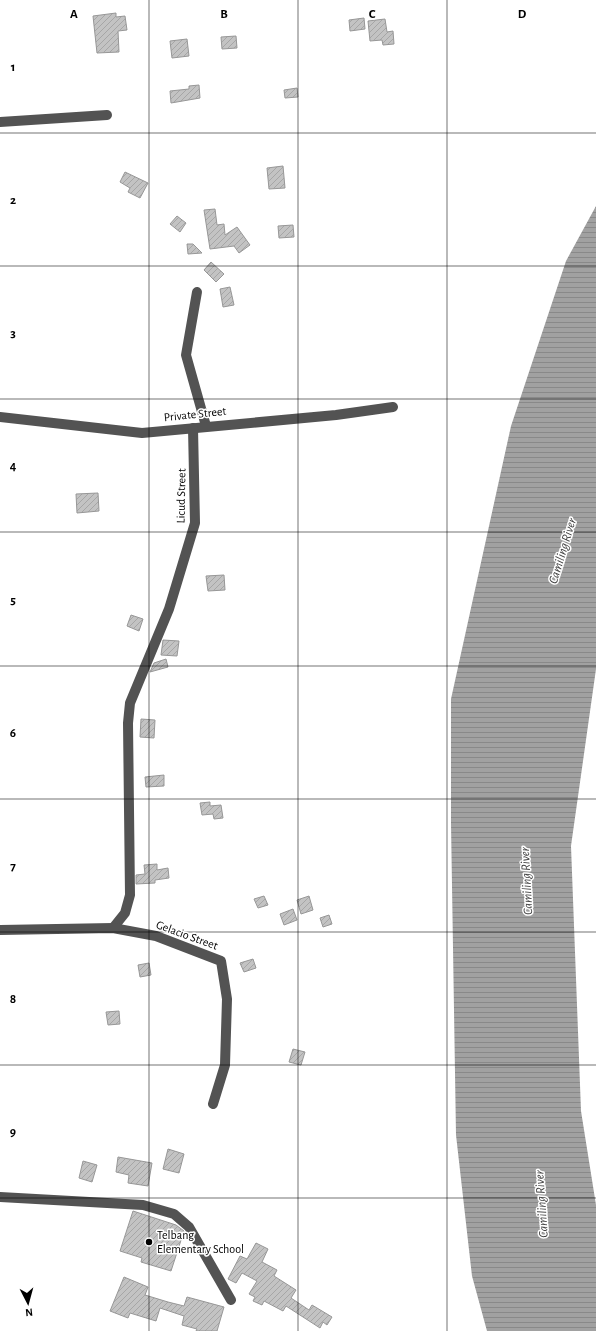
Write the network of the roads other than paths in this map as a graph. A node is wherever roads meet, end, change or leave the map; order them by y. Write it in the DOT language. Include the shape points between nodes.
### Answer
graph roads {
  1 [pos="107,114"];
  2 [pos="0,122"];
  3 [pos="197,292"];
  4 [pos="393,408"];
  5 [pos="0,417"];
  6 [pos="206,426"];
  7 [pos="193,428"];
  8 [pos="113,928"];
  9 [pos="0,930"];
  10 [pos="213,1104"];
  11 [pos="0,1197"];
  12 [pos="231,1300"];
  1 -- 2 [label="street"];
  3 -- 6 [label="street" via="186,355"];
  4 -- 6 [label="street, Private Street"];
  5 -- 7 [label="street, Private Street" via="142,433"];
  6 -- 7 [label="street, Private Street"];
  7 -- 8 [label="street, Licud Street" via="195,523 169,609 130,703 130,894 125,913"];
  8 -- 9 [label="street, Gelacio Street"];
  8 -- 10 [label="street, Gelacio Street" via="156,936 221,962 227,999 225,1065"];
  11 -- 12 [label="street" via="91,1200 143,1205 174,1214 189,1227"];
}
